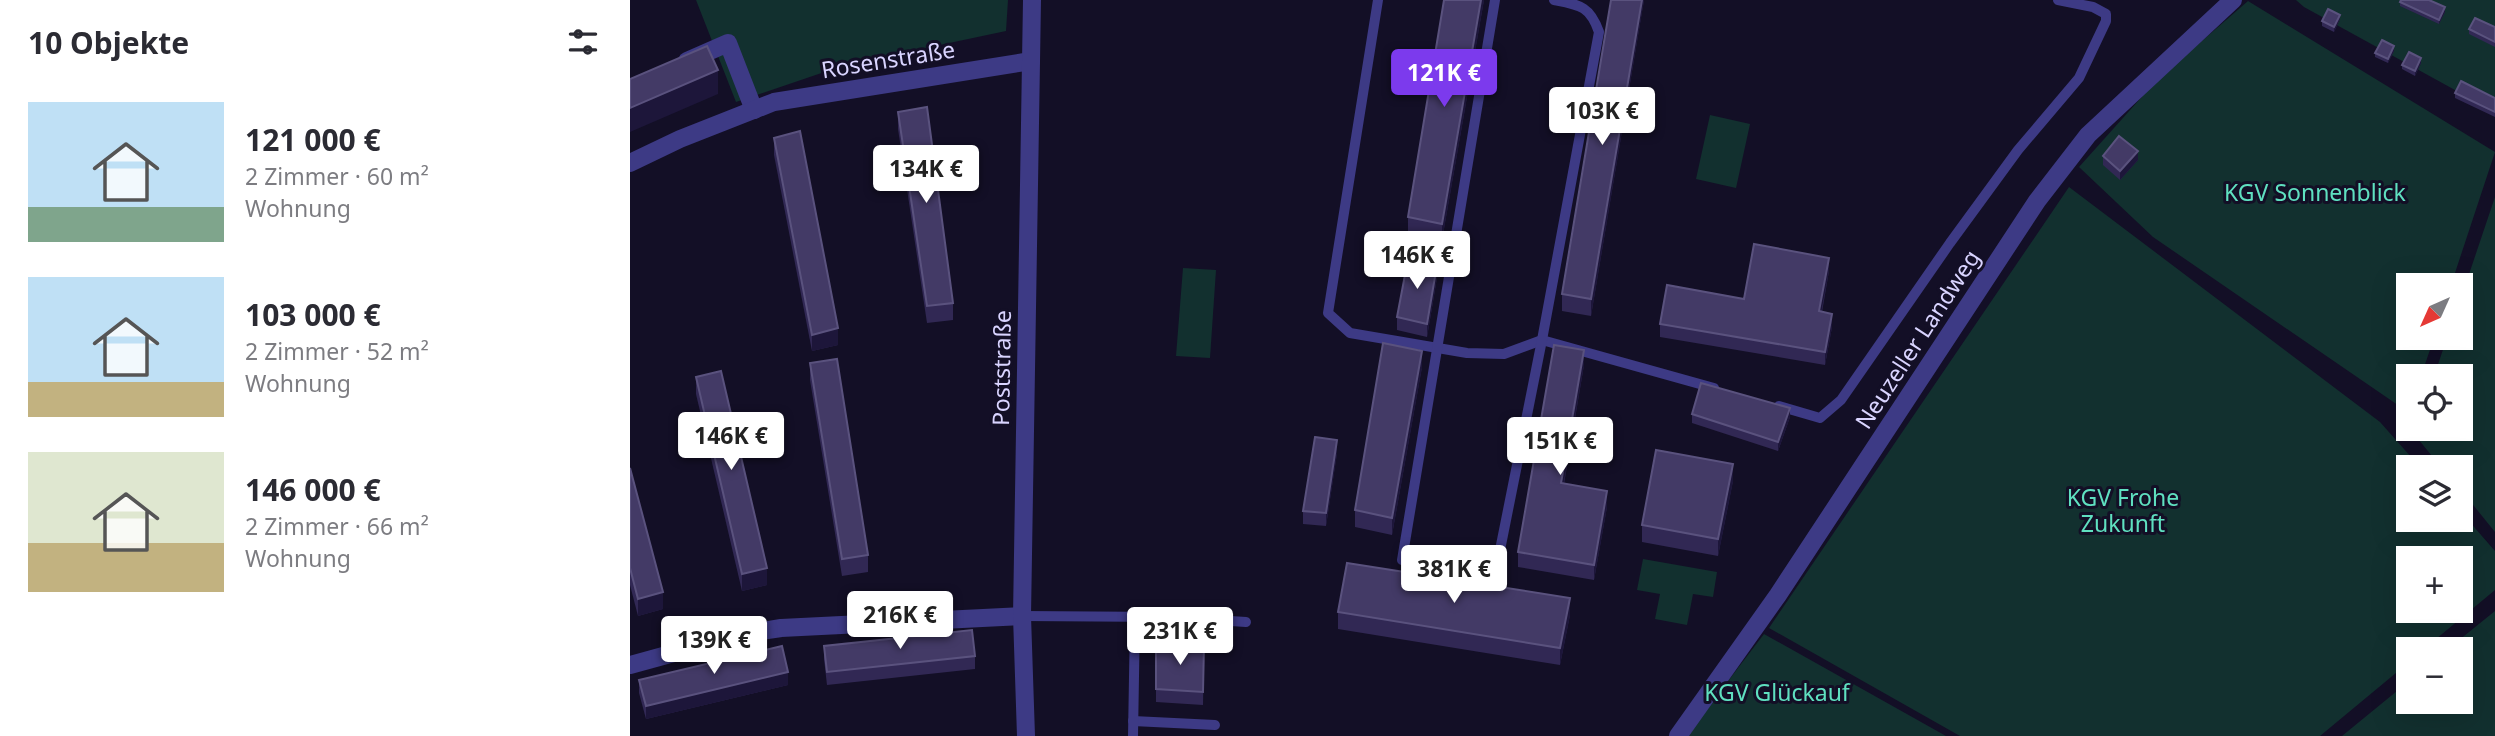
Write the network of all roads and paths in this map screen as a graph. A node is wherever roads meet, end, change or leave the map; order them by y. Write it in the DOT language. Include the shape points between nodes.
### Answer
graph roads {
  1 [pos="1032,0"];
  2 [pos="1378,0"];
  3 [pos="1495,0"];
  4 [pos="1554,0"];
  5 [pos="2059,0"];
  6 [pos="2233,0"];
  7 [pos="1031,61"];
  8 [pos="667,70"];
  9 [pos="754,110"];
  10 [pos="630,163"];
  11 [pos="1542,340"];
  12 [pos="1438,348"];
  13 [pos="1730,393"];
  14 [pos="1769,404"];
  15 [pos="1022,616"];
  16 [pos="1135,617"];
  17 [pos="1246,622"];
  18 [pos="630,665"];
  19 [pos="1133,721"];
  20 [pos="1215,725"];
  21 [pos="1026,736"];
  22 [pos="1133,736"];
  23 [pos="1678,736"];
  1 -- 7 [label="street, Poststraße"];
  2 -- 12 [label="lane" via="1328,313 1350,332"];
  3 -- 12 [label="lane"];
  4 -- 11 [label="lane" via="1582,6 1599,32"];
  5 -- 14 [label="lane" via="2106,14 2079,78 2018,150 1841,400 1821,418"];
  6 -- 23 [label="street, Neuzeller Landweg" via="2088,135 2037,201 1778,596"];
  7 -- 9 [label="street, Rosenstraße" via="774,102"];
  7 -- 15 [label="street, Poststraße"];
  8 -- 9 [label="street" via="728,43"];
  9 -- 10 [label="street, Rosenstraße"];
  11 -- 12 [label="lane" via="1504,354"];
  11 -- 12 [label="lane" via="1495,575 1402,560"];
  11 -- 13 [label="lane"];
  15 -- 16 [label="lane"];
  15 -- 18 [label="street" via="782,628"];
  15 -- 21 [label="street, Poststraße"];
  16 -- 17 [label="lane"];
  16 -- 19 [label="lane"];
  19 -- 20 [label="lane"];
  19 -- 22 [label="lane"];
}
